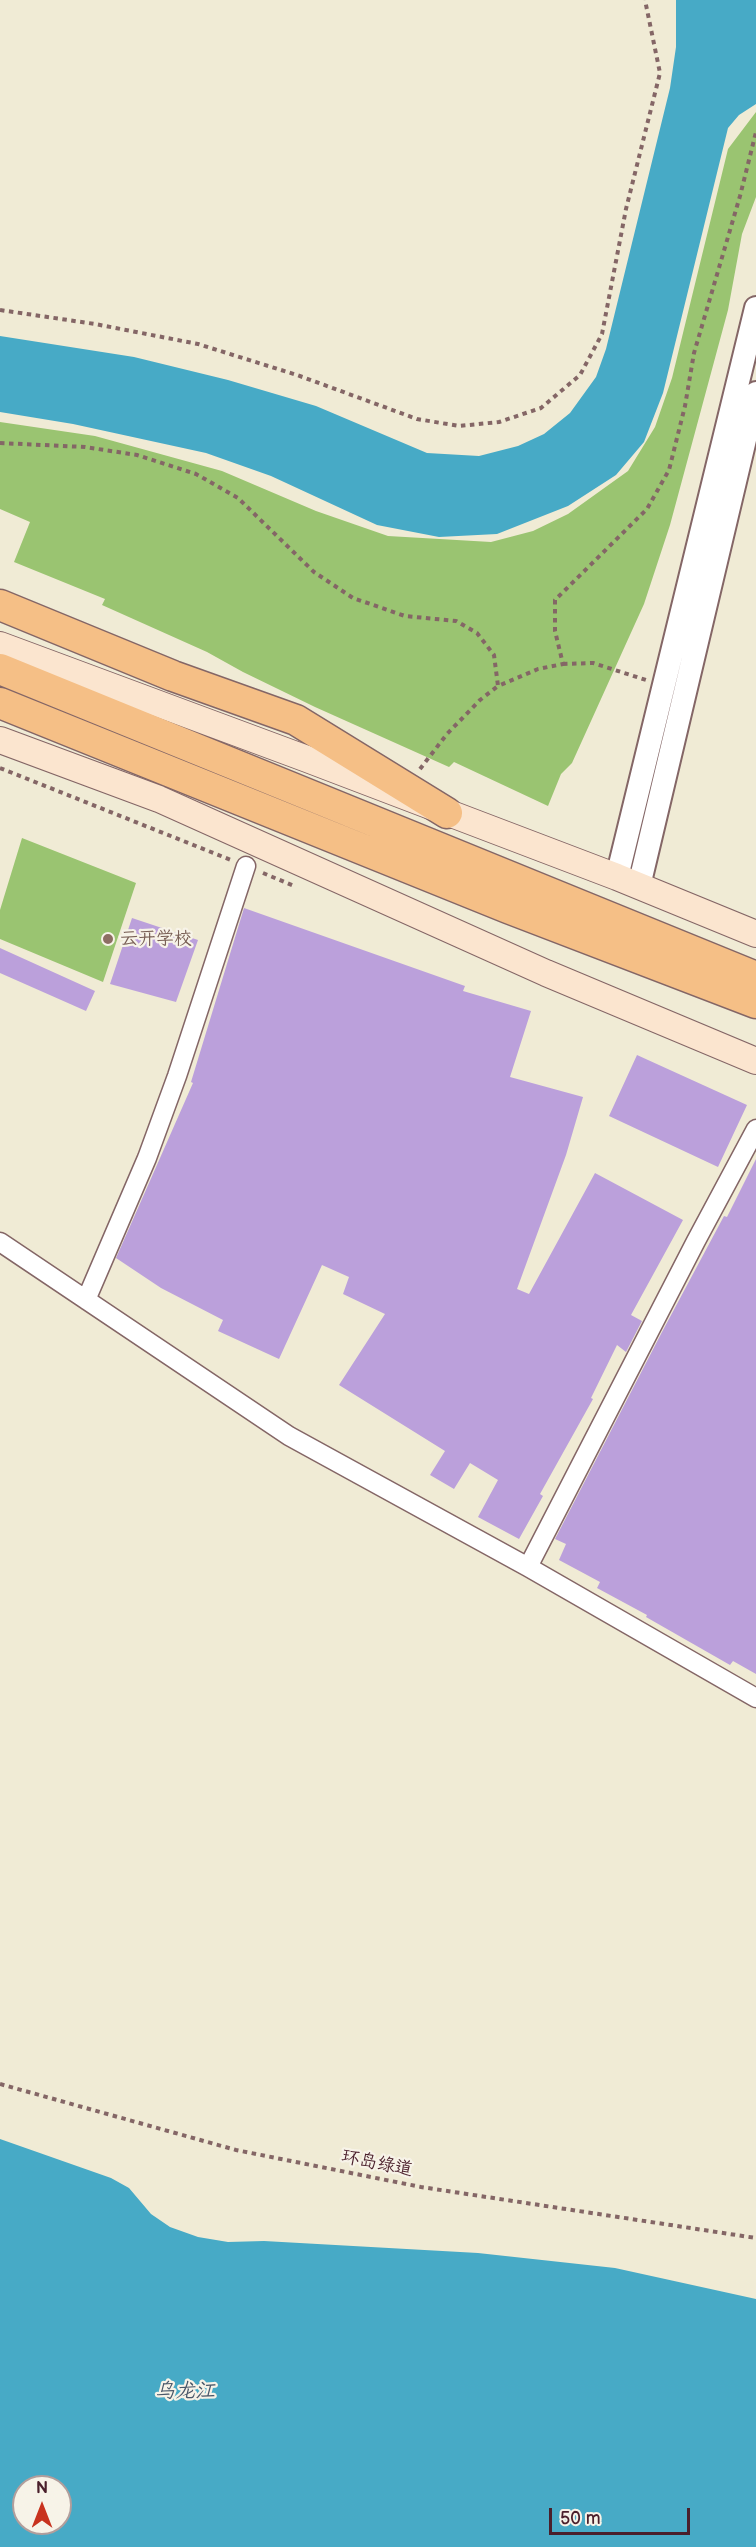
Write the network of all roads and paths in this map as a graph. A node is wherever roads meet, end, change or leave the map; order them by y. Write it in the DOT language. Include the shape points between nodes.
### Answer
graph roads {
  1 [pos="645,0"];
  2 [pos="756,132"];
  3 [pos="756,308"];
  4 [pos="0,310"];
  5 [pos="756,393"];
  6 [pos="0,442"];
  7 [pos="0,605"];
  8 [pos="0,645"];
  9 [pos="563,664"];
  10 [pos="0,669"];
  11 [pos="498,686"];
  12 [pos="665,687"];
  13 [pos="0,703"];
  14 [pos="0,740"];
  15 [pos="420,770"];
  16 [pos="447,813"];
  17 [pos="246,866"];
  18 [pos="628,882"];
  19 [pos="756,934"];
  20 [pos="756,977"];
  21 [pos="756,1003"];
  22 [pos="756,1061"];
  23 [pos="756,1129"];
  24 [pos="0,1242"];
  25 [pos="86,1300"];
  26 [pos="528,1567"];
  27 [pos="756,1698"];
  28 [pos="0,2084"];
  29 [pos="756,2238"];
  1 -- 4 [label="path" via="660,73 626,210 602,334 580,375 541,408 499,422 459,426 417,419 198,344"];
  2 -- 9 [label="path" via="694,353 669,470 647,509 555,600 555,631"];
  3 -- 12 [label="street"];
  5 -- 18 [label="street"];
  6 -- 11 [label="path" via="85,447 137,455 196,474 238,498 314,572 353,598 405,616 456,621 477,633 494,655"];
  7 -- 16 [label="highway" via="173,676 296,720"];
  8 -- 16 [label="main road"];
  9 -- 11 [label="path" via="538,669"];
  9 -- 12 [label="path" via="601,665"];
  10 -- 20 [label="highway"];
  11 -- 15 [label="path" via="480,700"];
  12 -- 18 [label="street"];
  13 -- 21 [label="highway" via="508,908"];
  14 -- 22 [label="main road" via="159,800 546,973"];
  16 -- 18 [label="main road"];
  17 -- 25 [label="street" via="147,1158"];
  18 -- 19 [label="main road"];
  23 -- 26 [label="street"];
  24 -- 25 [label="street"];
  25 -- 26 [label="street" via="289,1436"];
  26 -- 27 [label="street"];
  28 -- 29 [label="path, 环岛绿道" via="237,2150 421,2187"];
}
